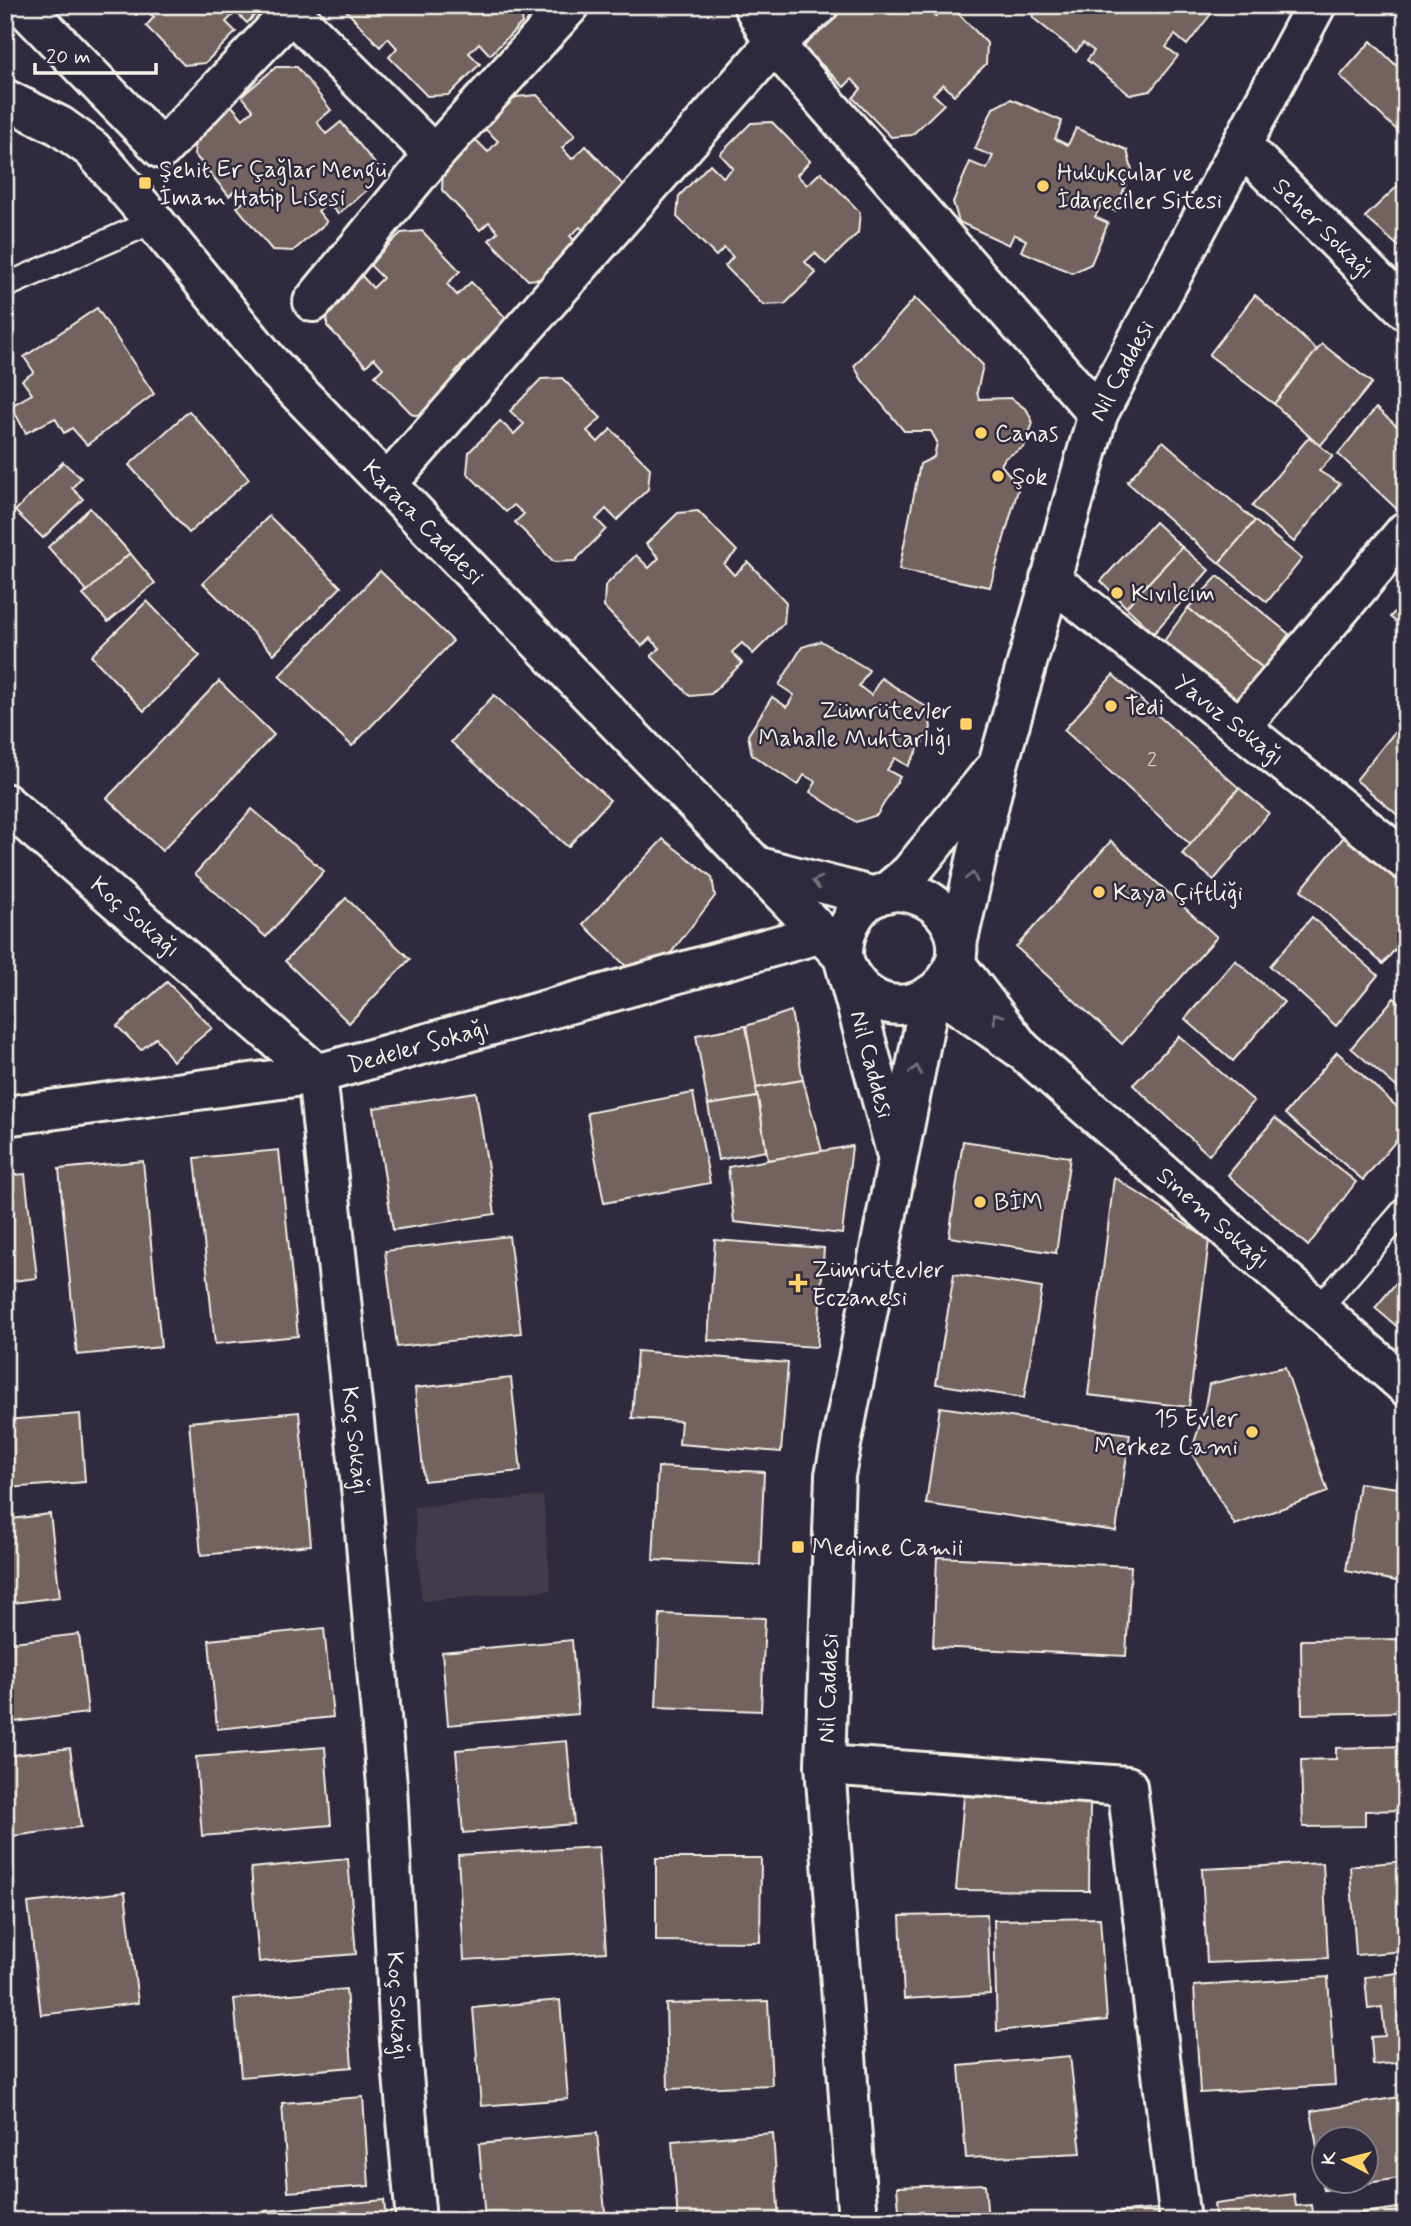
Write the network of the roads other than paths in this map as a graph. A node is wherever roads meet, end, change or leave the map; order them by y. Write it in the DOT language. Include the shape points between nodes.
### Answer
graph roads {
  1 [pos="31,5"];
  2 [pos="569,5"];
  3 [pos="752,5"];
  4 [pos="819,5"];
  5 [pos="1316,5"];
  6 [pos="295,9"];
  7 [pos="775,44"];
  8 [pos="5,99"];
  9 [pos="1242,146"];
  10 [pos="434,155"];
  11 [pos="154,221"];
  12 [pos="5,286"];
  13 [pos="313,302"];
  14 [pos="1406,310"];
  15 [pos="1098,414"];
  16 [pos="387,484"];
  17 [pos="1406,531"];
  18 [pos="1049,579"];
  19 [pos="1240,727"];
  20 [pos="998,765"];
  21 [pos="5,803"];
  22 [pos="1406,861"];
  23 [pos="759,867"];
  24 [pos="881,895"];
  25 [pos="837,953"];
  26 [pos="945,974"];
  27 [pos="317,1074"];
  28 [pos="5,1116"];
  29 [pos="898,1161"];
  30 [pos="1406,1208"];
  31 [pos="1318,1310"];
  32 [pos="1406,1387"];
  33 [pos="825,1765"];
  34 [pos="416,2221"];
  35 [pos="858,2221"];
  36 [pos="1180,2221"];
  1 -- 6 [label="street" via="27,10 162,149"];
  2 -- 10 [label="street"];
  3 -- 7 [label="street"];
  4 -- 7 [label="street"];
  5 -- 9 [label="street, Nil Caddesi"];
  6 -- 10 [label="street"];
  7 -- 15 [label="street"];
  7 -- 16 [label="street"];
  8 -- 11 [label="street, Karaca Caddesi" via="60,126 92,149"];
  9 -- 14 [label="street, Seher Sokağı"];
  9 -- 15 [label="street, Nil Caddesi"];
  10 -- 13 [label="street"];
  11 -- 12 [label="lane"];
  11 -- 16 [label="street, Karaca Caddesi" via="268,361"];
  15 -- 18 [label="street, Nil Caddesi"];
  16 -- 23 [label="street, Karaca Caddesi"];
  17 -- 19 [label="street"];
  18 -- 19 [label="street, Yavuz Sokağı"];
  18 -- 20 [label="street, Nil Caddesi"];
  19 -- 22 [label="street, Yavuz Sokağı"];
  20 -- 24 [label="street, Nil Caddesi" via="910,873"];
  26 -- 20 [label="street, Nil Caddesi, one-way"];
  21 -- 27 [label="street, Koç Sokağı"];
  24 -- 23 [label="street, one-way"];
  23 -- 25 [label="street, Karaca Caddesi"];
  24 -- 25 [label="street, Nil Caddesi" via="860,907"];
  24 -- 26 [label="street" via="906,891 925,897 940,909 951,925"];
  25 -- 26 [label="street, Nil Caddesi" via="855,984 882,1003 915,1003"];
  25 -- 27 [label="street, Dedeler Sokağı"];
  25 -- 29 [label="street, Nil Caddesi"];
  29 -- 26 [label="street, Nil Caddesi, one-way"];
  26 -- 31 [label="street, Sinem Sokağı" via="1021,1049"];
  27 -- 28 [label="street, Dedeler Sokağı"];
  27 -- 34 [label="street, Koç Sokağı" via="385,1758 400,2041"];
  29 -- 33 [label="street, Nil Caddesi" via="835,1475"];
  30 -- 31 [label="lane"];
  31 -- 32 [label="street, Sinem Sokağı"];
  33 -- 35 [label="street, Nil Caddesi"];
  33 -- 36 [label="street" via="1127,1786"];
}
